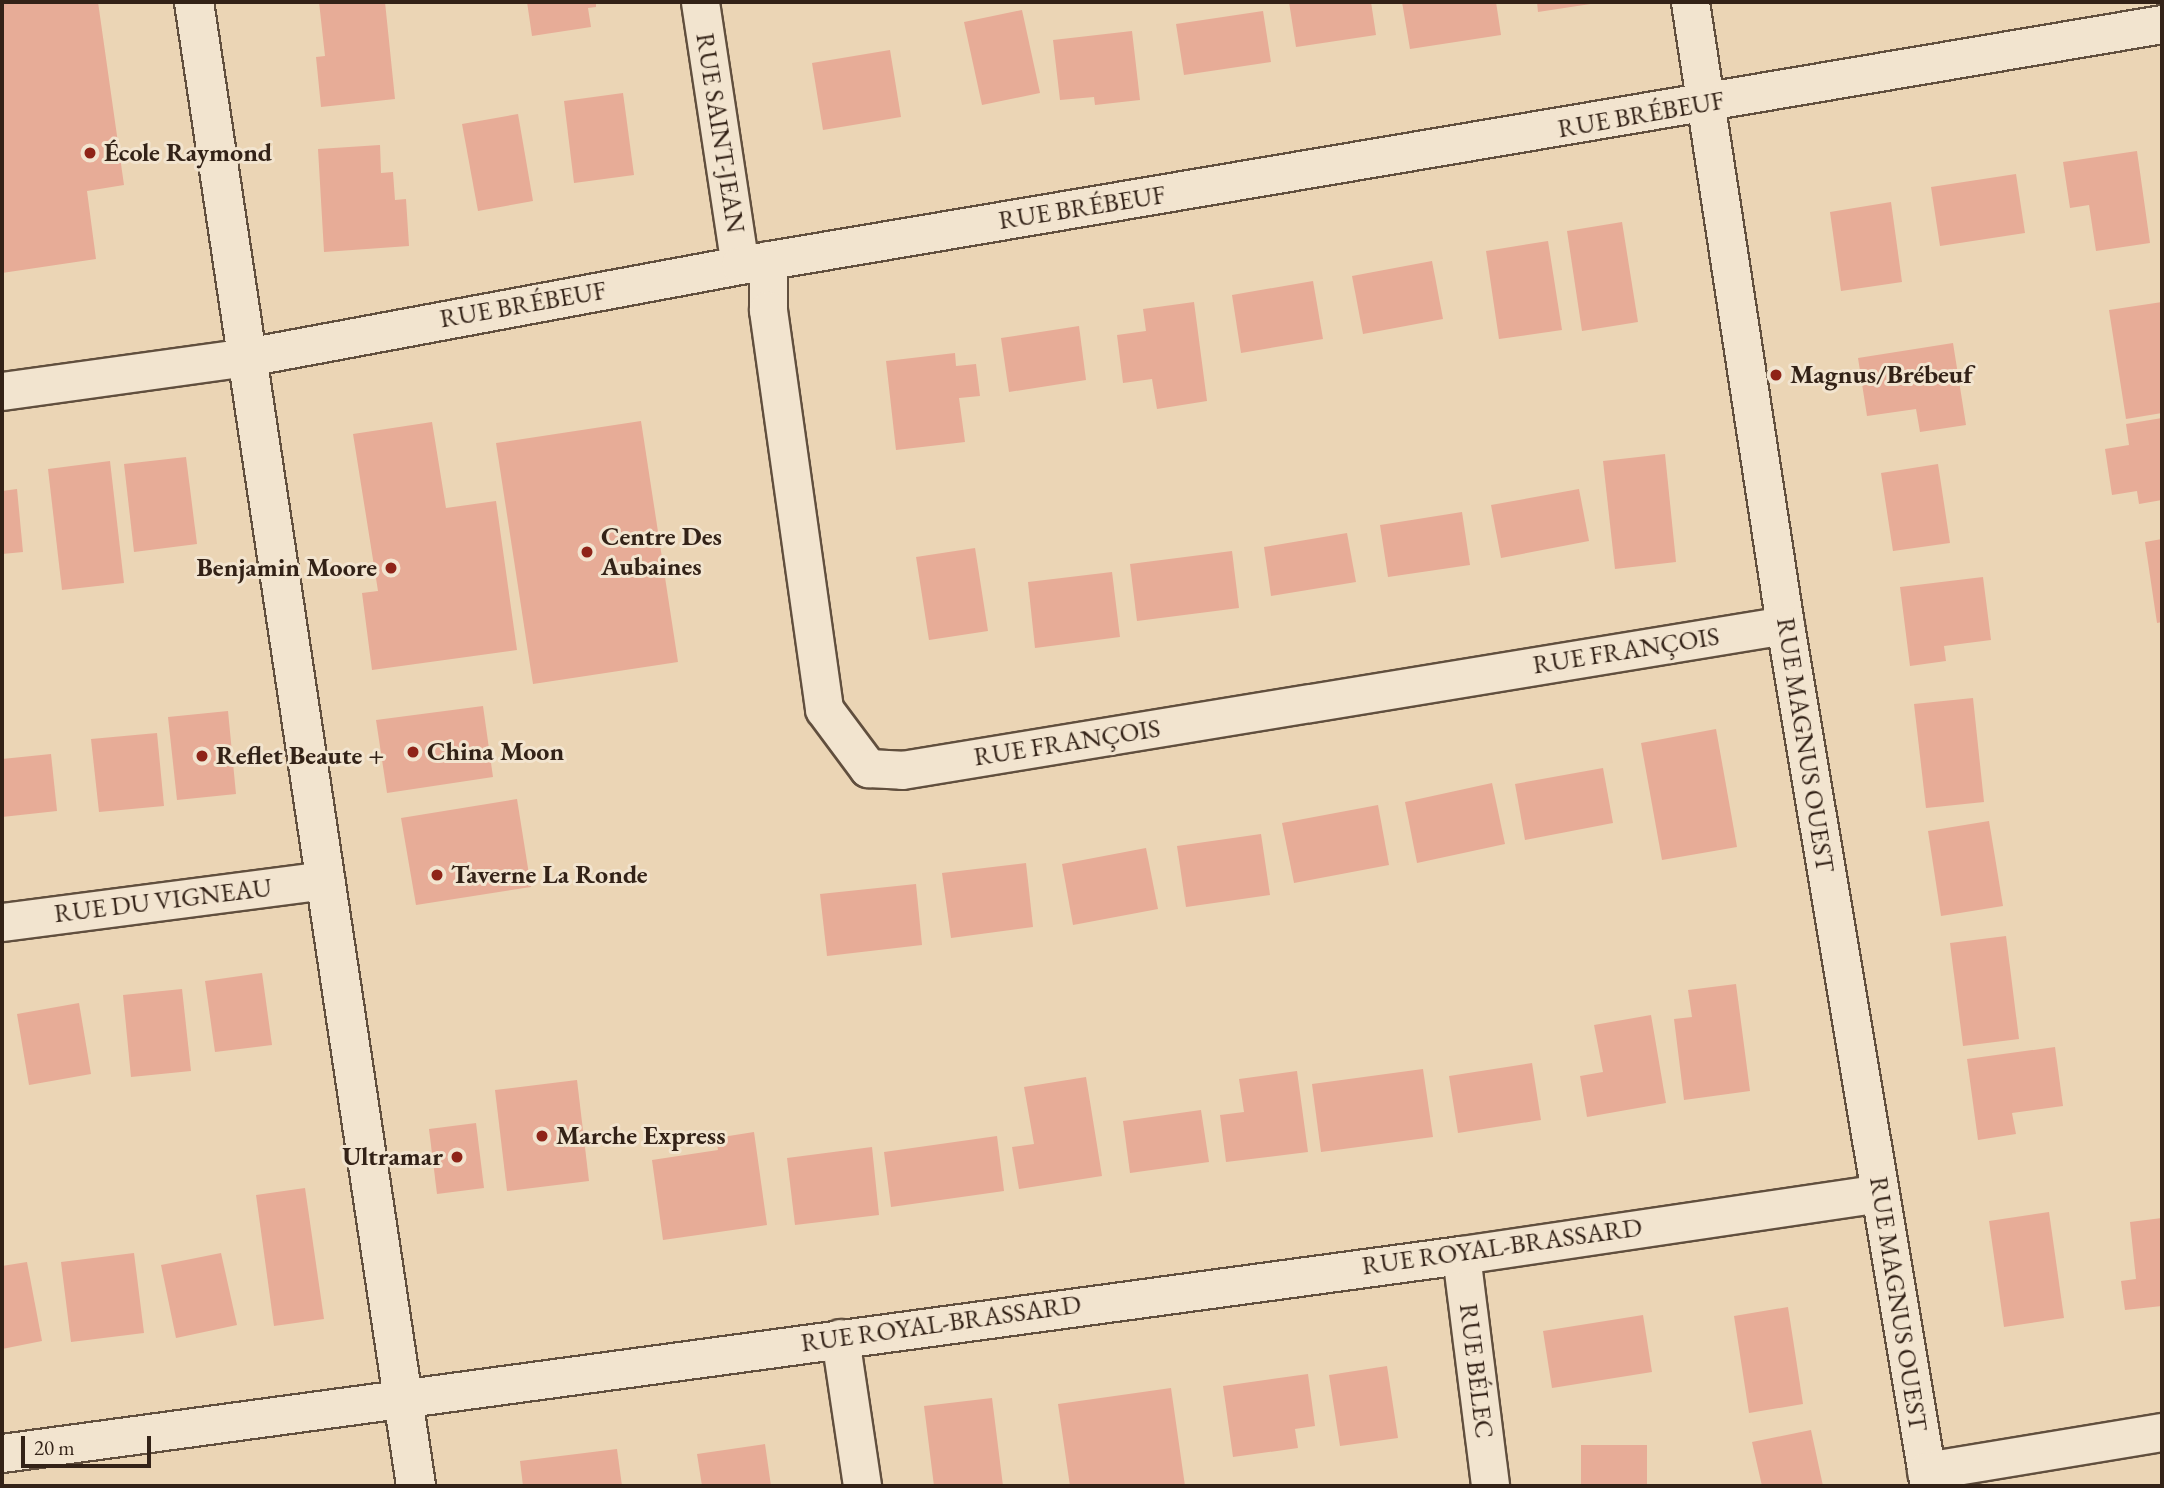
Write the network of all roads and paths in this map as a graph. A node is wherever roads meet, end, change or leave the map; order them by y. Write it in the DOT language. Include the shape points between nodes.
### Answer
graph roads {
  1 [pos="194,2"];
  2 [pos="700,2"];
  3 [pos="1690,2"];
  4 [pos="2162,24"];
  5 [pos="1705,105"];
  6 [pos="754,262"];
  7 [pos="247,356"];
  8 [pos="2,391"];
  9 [pos="1785,625"];
  10 [pos="325,880"];
  11 [pos="2,922"];
  12 [pos="1879,1193"];
  13 [pos="1461,1255"];
  14 [pos="839,1338"];
  15 [pos="403,1401"];
  16 [pos="2162,1432"];
  17 [pos="2,1453"];
  18 [pos="1928,1479"];
  19 [pos="416,1486"];
  20 [pos="862,1486"];
  21 [pos="1490,1486"];
  1 -- 7 [label="street"];
  2 -- 6 [label="street, RUE SAINT-JEAN"];
  3 -- 5 [label="street, RUE MAGNUS OUEST"];
  4 -- 5 [label="street, RUE BRÉBEUF"];
  5 -- 6 [label="street, RUE BRÉBEUF"];
  5 -- 9 [label="street, RUE MAGNUS OUEST"];
  6 -- 7 [label="street, RUE BRÉBEUF"];
  6 -- 9 [label="street, RUE FRANÇOIS" via="768,310 824,709 867,768 902,770"];
  7 -- 8 [label="street, RUE BRÉBEUF"];
  7 -- 10 [label="street"];
  9 -- 12 [label="street, RUE MAGNUS OUEST"];
  10 -- 11 [label="street, RUE DU VIGNEAU"];
  10 -- 15 [label="street"];
  12 -- 13 [label="street, RUE ROYAL-BRASSARD"];
  12 -- 18 [label="street, RUE MAGNUS OUEST"];
  13 -- 14 [label="street, RUE ROYAL-BRASSARD"];
  13 -- 21 [label="street, RUE BÉLEC"];
  14 -- 15 [label="street, RUE ROYAL-BRASSARD"];
  14 -- 20 [label="street"];
  15 -- 17 [label="street, RUE ROYAL-BRASSARD"];
  15 -- 19 [label="street"];
  16 -- 18 [label="street"];
}
